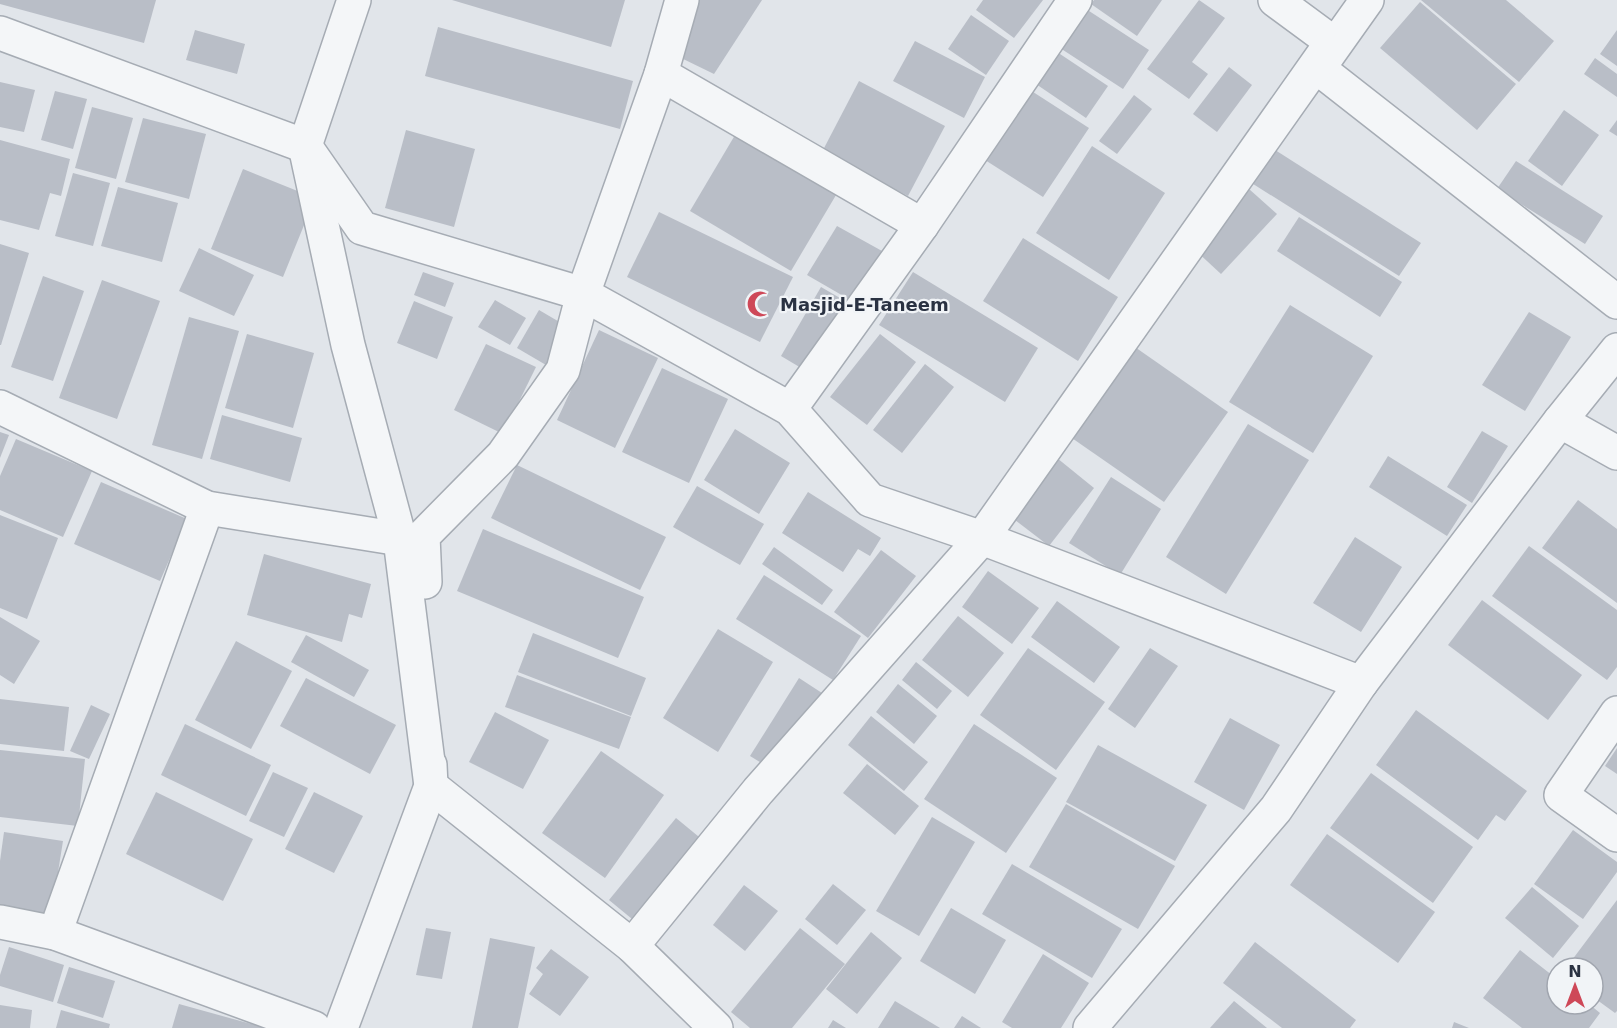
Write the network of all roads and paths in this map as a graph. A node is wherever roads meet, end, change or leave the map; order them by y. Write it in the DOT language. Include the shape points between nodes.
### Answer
graph roads {
  1 [pos="354,0"];
  2 [pos="682,0"];
  3 [pos="1075,0"];
  4 [pos="1275,0"];
  5 [pos="1367,0"];
  6 [pos="0,33"];
  7 [pos="1325,55"];
  8 [pos="661,74"];
  9 [pos="305,146"];
  10 [pos="922,225"];
  11 [pos="583,294"];
  12 [pos="1617,302"];
  13 [pos="1617,350"];
  14 [pos="0,407"];
  15 [pos="790,409"];
  16 [pos="1560,421"];
  17 [pos="1617,453"];
  18 [pos="207,508"];
  19 [pos="982,538"];
  20 [pos="400,539"];
  21 [pos="1361,683"];
  22 [pos="1617,713"];
  23 [pos="431,786"];
  24 [pos="1617,835"];
  25 [pos="0,922"];
  26 [pos="55,933"];
  27 [pos="632,946"];
  28 [pos="1092,1027"];
  29 [pos="314,1028"];
  30 [pos="341,1028"];
  31 [pos="716,1028"];
  1 -- 9 [label="street"];
  2 -- 8 [label="street"];
  3 -- 10 [label="street"];
  4 -- 7 [label="street"];
  5 -- 7 [label="street"];
  6 -- 9 [label="street"];
  7 -- 12 [label="street"];
  7 -- 19 [label="street"];
  8 -- 10 [label="street"];
  8 -- 11 [label="street"];
  9 -- 11 [label="street" via="362,228"];
  9 -- 20 [label="street" via="348,345"];
  10 -- 15 [label="street"];
  11 -- 15 [label="street"];
  11 -- 23 [label="street" via="563,370 503,455 423,536"];
  13 -- 16 [label="street"];
  14 -- 18 [label="street"];
  15 -- 19 [label="street" via="870,500"];
  16 -- 17 [label="street"];
  16 -- 21 [label="street"];
  18 -- 20 [label="street"];
  18 -- 26 [label="street"];
  19 -- 21 [label="street"];
  19 -- 27 [label="street" via="758,791"];
  20 -- 23 [label="street"];
  21 -- 28 [label="street" via="1276,809"];
  22 -- 24 [label="street" via="1561,795"];
  23 -- 27 [label="street"];
  23 -- 30 [label="street"];
  25 -- 26 [label="street"];
  26 -- 29 [label="street"];
  27 -- 31 [label="street"];
}
